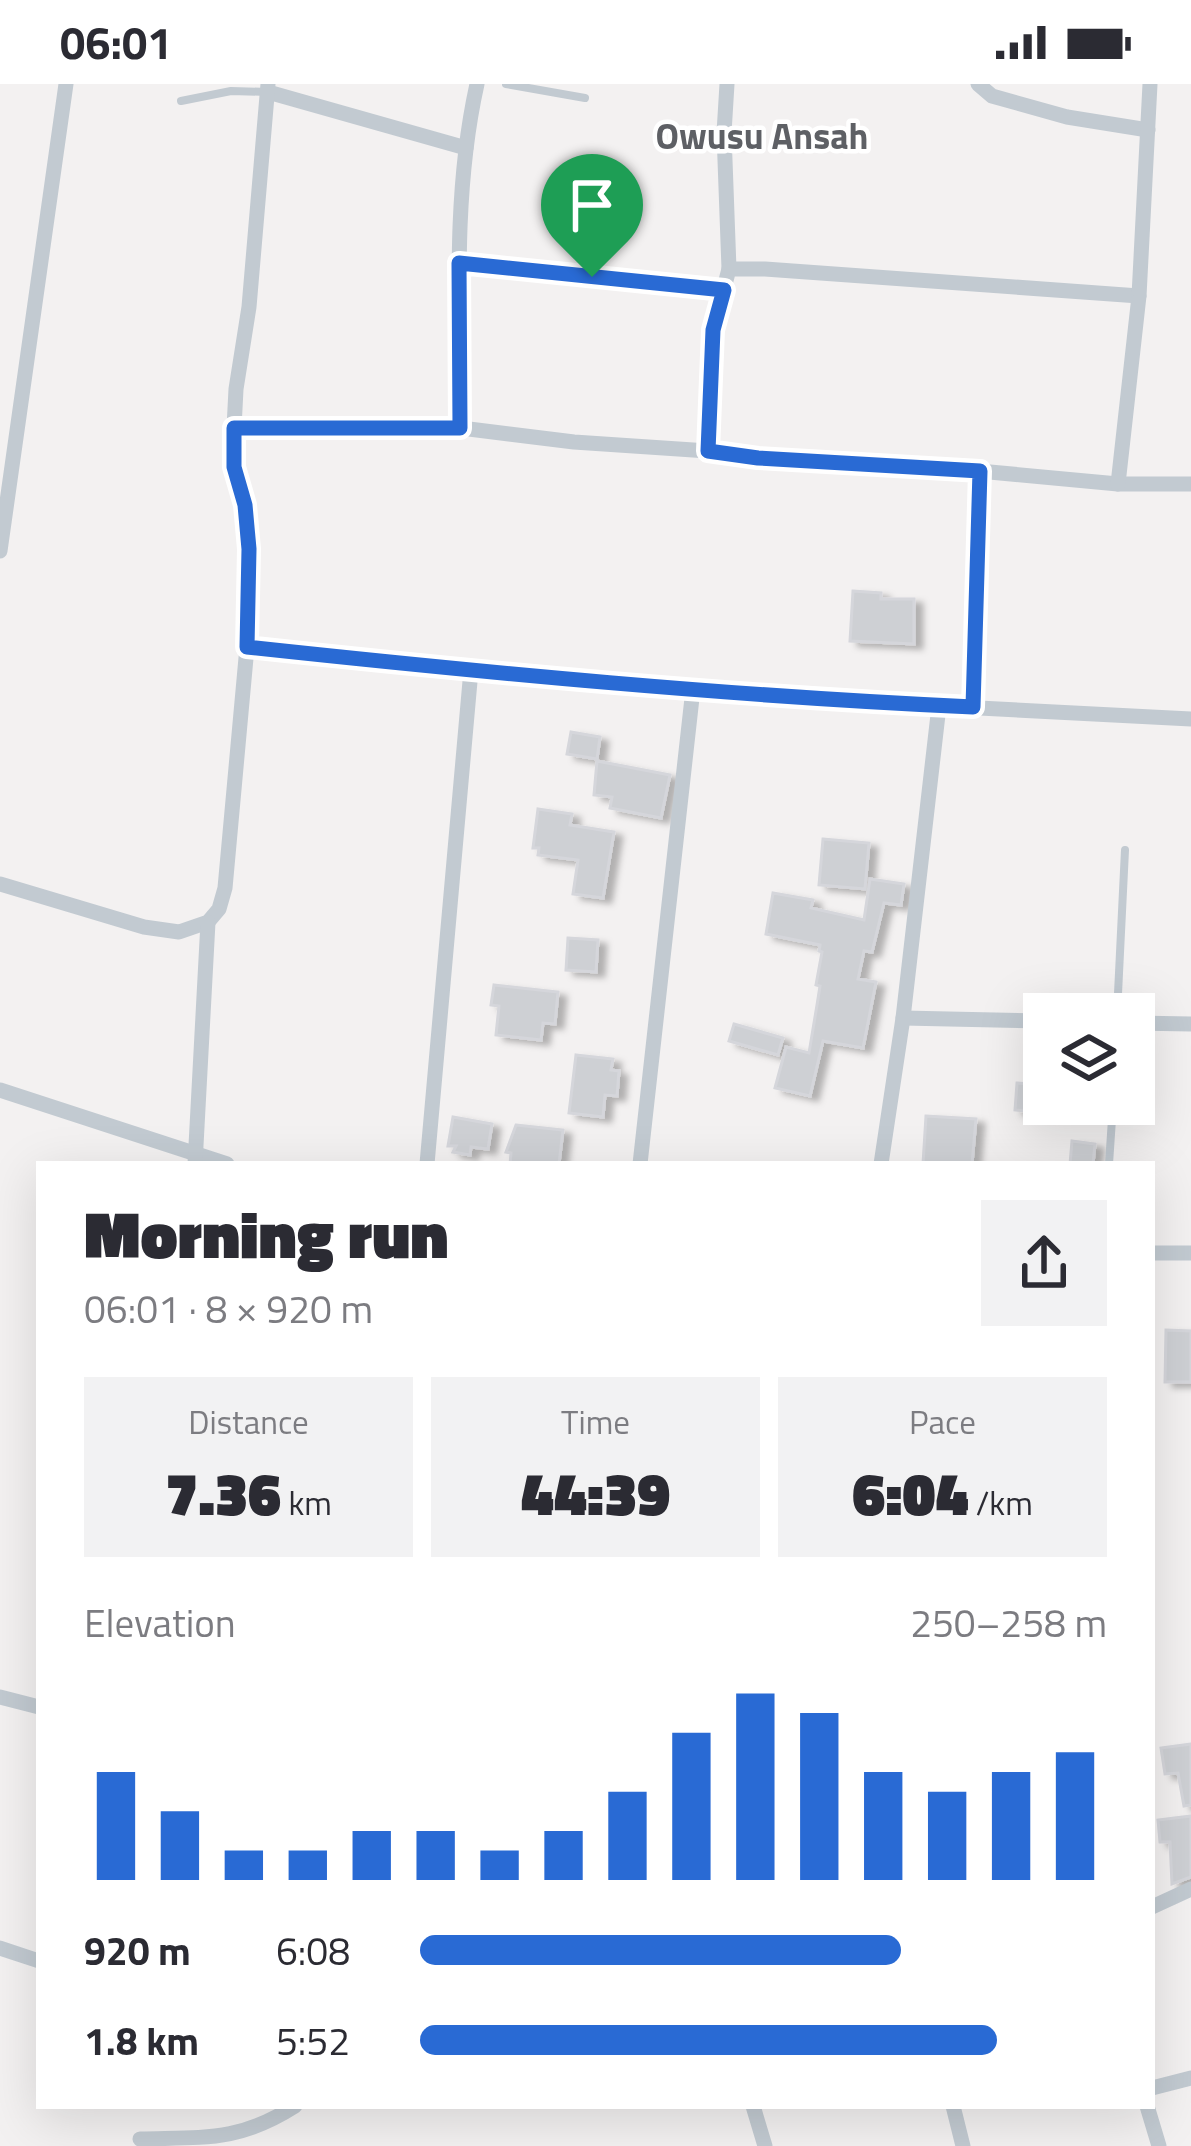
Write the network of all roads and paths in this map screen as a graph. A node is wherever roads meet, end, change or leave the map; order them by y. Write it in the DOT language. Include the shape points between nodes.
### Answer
graph roads {
  1 [pos="66,84"];
  2 [pos="477,84"];
  3 [pos="506,84"];
  4 [pos="727,84"];
  5 [pos="978,84"];
  6 [pos="1150,84"];
  7 [pos="268,88"];
  8 [pos="585,98"];
  9 [pos="181,101"];
  10 [pos="1148,130"];
  11 [pos="466,148"];
  12 [pos="459,263"];
  13 [pos="729,269"];
  14 [pos="724,290"];
  15 [pos="1139,296"];
  16 [pos="234,428"];
  17 [pos="460,428"];
  18 [pos="708,451"];
  19 [pos="980,471"];
  20 [pos="1118,484"];
  21 [pos="1191,484"];
  22 [pos="0,551"];
  23 [pos="247,647"];
  24 [pos="471,670"];
  25 [pos="693,688"];
  26 [pos="939,706"];
  27 [pos="973,707"];
  28 [pos="1191,718"];
  29 [pos="1125,850"];
  30 [pos="0,884"];
  31 [pos="208,922"];
  32 [pos="1119,993"];
  33 [pos="903,1018"];
  34 [pos="1023,1021"];
  35 [pos="1155,1023"];
  36 [pos="1191,1024"];
  37 [pos="0,1090"];
  38 [pos="1112,1125"];
  39 [pos="196,1160"];
  40 [pos="427,1161"];
  41 [pos="640,1161"];
  42 [pos="881,1161"];
  43 [pos="1109,1161"];
  44 [pos="1155,1253"];
  45 [pos="1191,1253"];
  46 [pos="0,1697"];
  47 [pos="36,1705"];
  48 [pos="1191,1889"];
  49 [pos="1155,1906"];
  50 [pos="0,1948"];
  51 [pos="36,1960"];
  52 [pos="1191,2078"];
  53 [pos="1155,2087"];
  54 [pos="290,2109"];
  55 [pos="754,2109"];
  56 [pos="954,2109"];
  57 [pos="1148,2109"];
  58 [pos="140,2139"];
  59 [pos="765,2146"];
  60 [pos="963,2146"];
  61 [pos="1159,2146"];
  1 -- 22 [label="street"];
  2 -- 11 [label="street"];
  3 -- 8 [label="lane"];
  4 -- 13 [label="street"];
  5 -- 10 [label="street" via="992,96 1067,117"];
  6 -- 10 [label="street"];
  7 -- 9 [label="lane"];
  7 -- 11 [label="street"];
  7 -- 16 [label="street"];
  10 -- 15 [label="street"];
  11 -- 12 [label="street"];
  12 -- 14 [label="street"];
  12 -- 17 [label="street"];
  13 -- 14 [label="street"];
  13 -- 15 [label="street"];
  14 -- 18 [label="street" via="713,330"];
  15 -- 20 [label="street"];
  16 -- 17 [label="street"];
  16 -- 23 [label="street" via="249,549"];
  17 -- 18 [label="street"];
  18 -- 19 [label="street"];
  19 -- 20 [label="street"];
  19 -- 27 [label="street"];
  20 -- 21 [label="street"];
  23 -- 24 [label="street"];
  23 -- 31 [label="street" via="225,887"];
  24 -- 25 [label="street"];
  24 -- 40 [label="street"];
  25 -- 26 [label="street"];
  25 -- 41 [label="street"];
  26 -- 27 [label="street"];
  26 -- 33 [label="street"];
  27 -- 28 [label="street"];
  29 -- 32 [label="lane"];
  30 -- 31 [label="street" via="144,928 178,932"];
  31 -- 39 [label="street"];
  33 -- 34 [label="street"];
  33 -- 42 [label="street"];
  35 -- 36 [label="street"];
  37 -- 39 [label="street"];
  38 -- 43 [label="lane"];
  44 -- 45 [label="street"];
  46 -- 47 [label="street"];
  48 -- 49 [label="street"];
  50 -- 51 [label="street"];
  52 -- 53 [label="street"];
  54 -- 58 [label="street" via="228,2136"];
  55 -- 59 [label="street"];
  56 -- 60 [label="street"];
  57 -- 61 [label="street"];
}
